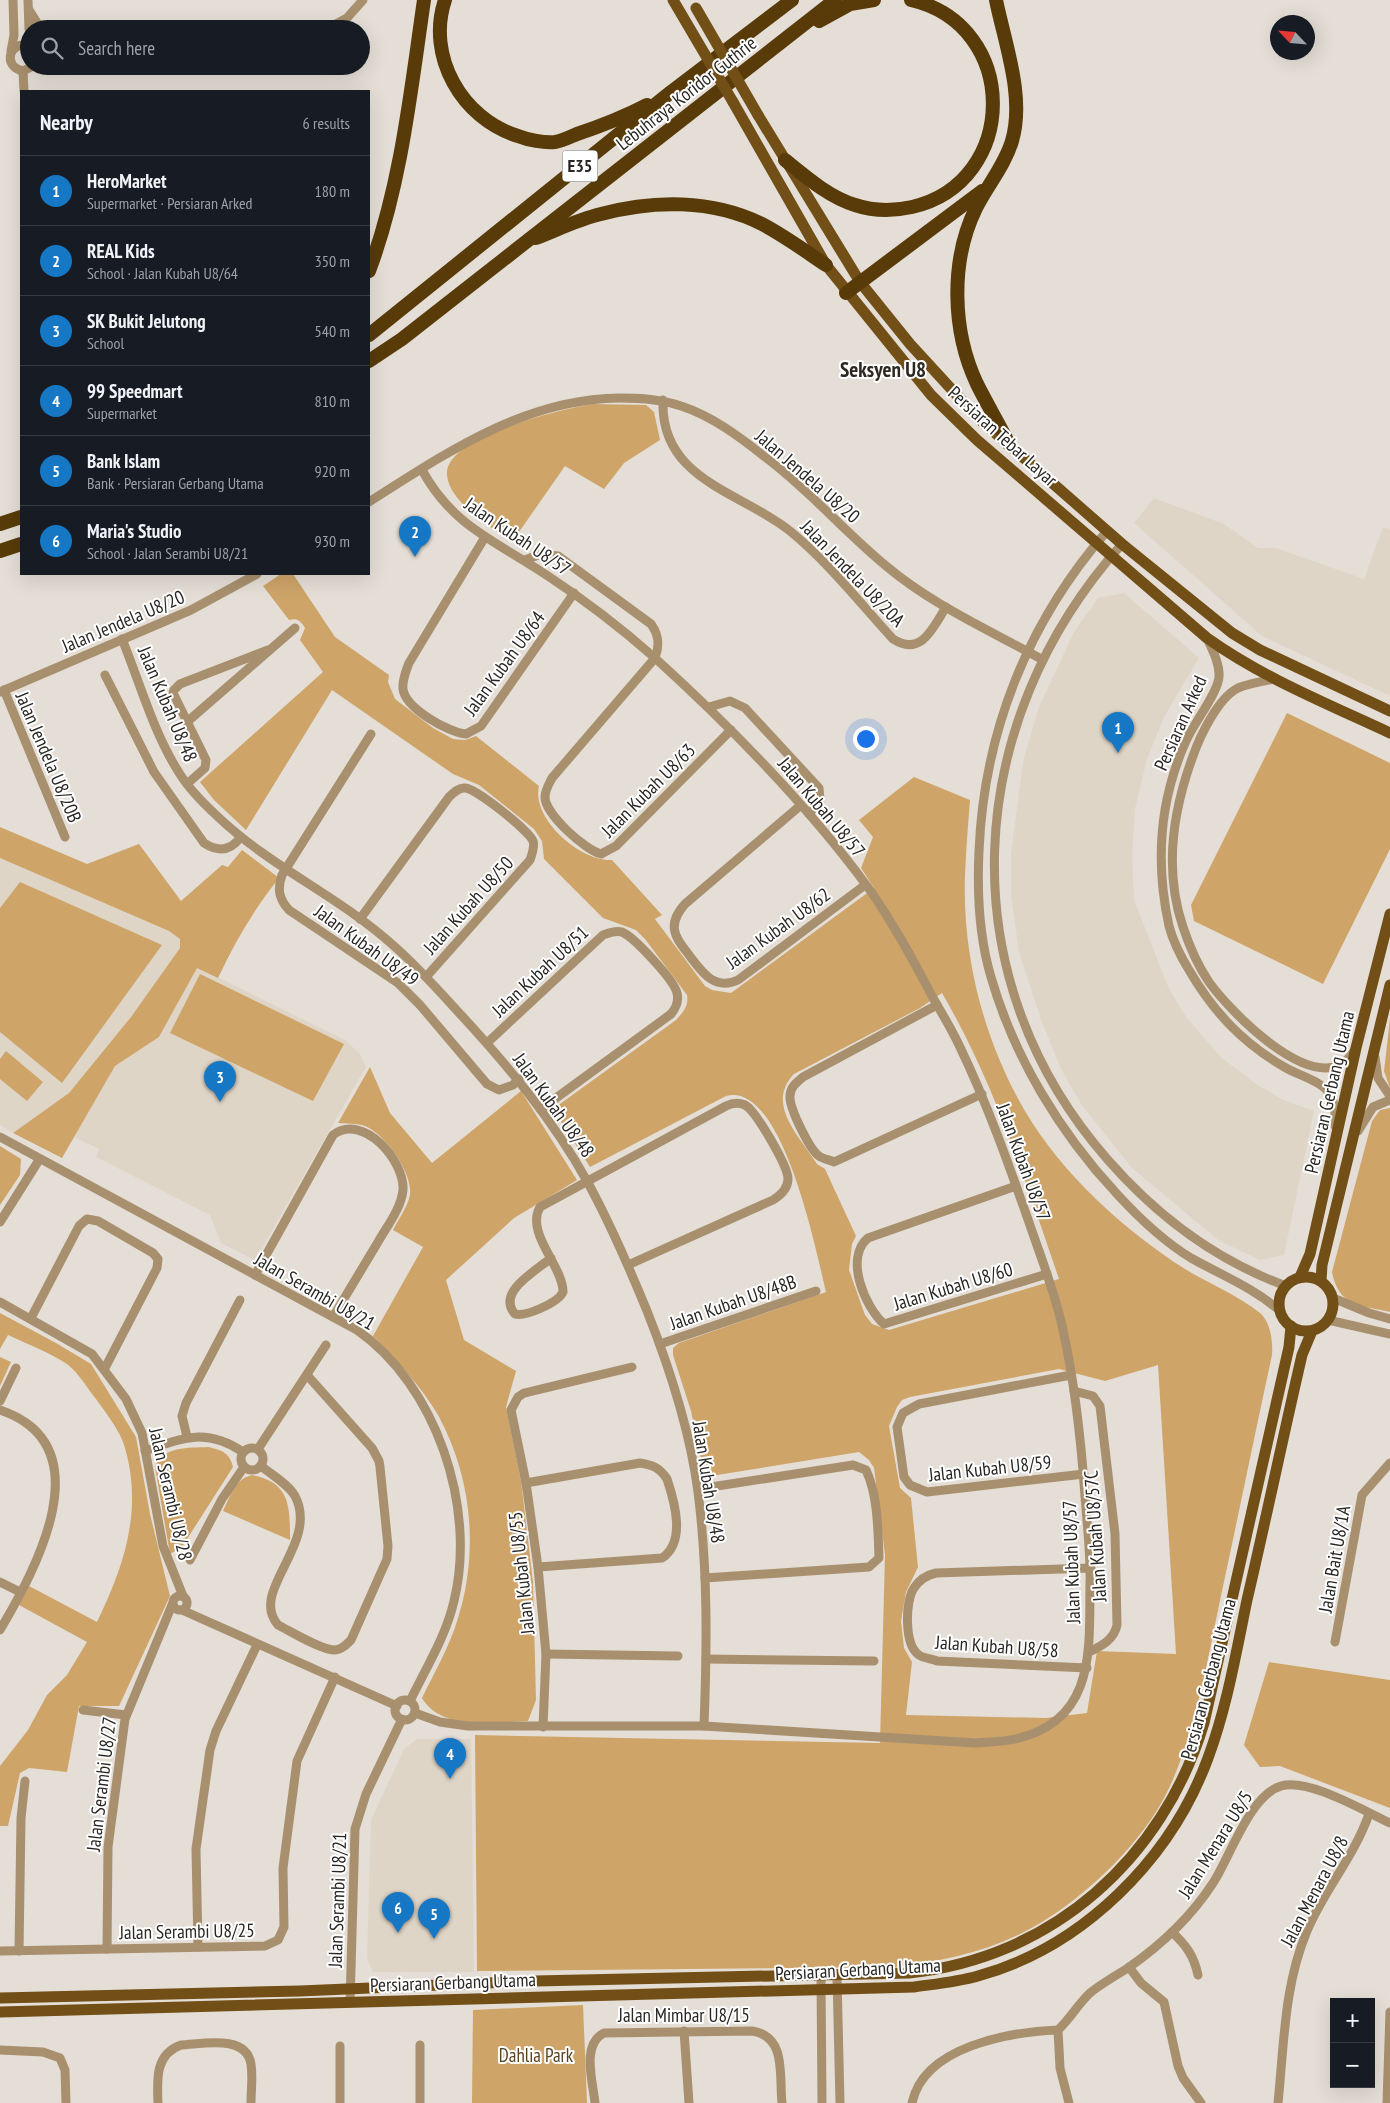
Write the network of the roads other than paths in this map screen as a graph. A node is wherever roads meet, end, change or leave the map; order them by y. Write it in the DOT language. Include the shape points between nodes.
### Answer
graph roads {
  1 [pos="13,0"];
  2 [pos="28,0"];
  3 [pos="363,0"];
  4 [pos="424,0"];
  5 [pos="445,0"];
  6 [pos="673,0"];
  7 [pos="792,0"];
  8 [pos="836,0"];
  9 [pos="874,0"];
  10 [pos="911,0"];
  11 [pos="996,0"];
  12 [pos="694,4"];
  13 [pos="28,10"];
  14 [pos="29,20"];
  15 [pos="35,20"];
  16 [pos="343,20"];
  17 [pos="806,24"];
  18 [pos="20,44"];
  19 [pos="11,51"];
  20 [pos="20,70"];
  21 [pos="23,75"];
  22 [pos="24,90"];
  23 [pos="672,92"];
  24 [pos="785,160"];
  25 [pos="990,185"];
  26 [pos="524,243"];
  27 [pos="826,265"];
  28 [pos="370,268"];
  29 [pos="860,282"];
  30 [pos="846,293"];
  31 [pos="370,334"];
  32 [pos="370,360"];
  33 [pos="663,400"];
  34 [pos="1009,444"];
  35 [pos="422,470"];
  36 [pos="370,501"];
  37 [pos="20,517"];
  38 [pos="0,524"];
  39 [pos="1107,531"];
  40 [pos="485,537"];
  41 [pos="1097,543"];
  42 [pos="20,544"];
  43 [pos="1122,544"];
  44 [pos="0,551"];
  45 [pos="1112,556"];
  46 [pos="524,560"];
  47 [pos="255,575"];
  48 [pos="574,593"];
  49 [pos="946,607"];
  50 [pos="295,628"];
  51 [pos="1207,638"];
  52 [pos="122,640"];
  53 [pos="268,650"];
  54 [pos="1028,651"];
  55 [pos="655,658"];
  56 [pos="1043,660"];
  57 [pos="105,675"];
  58 [pos="1275,679"];
  59 [pos="2,691"];
  60 [pos="709,707"];
  61 [pos="1390,711"];
  62 [pos="187,722"];
  63 [pos="730,730"];
  64 [pos="1390,733"];
  65 [pos="372,734"];
  66 [pos="187,784"];
  67 [pos="801,805"];
  68 [pos="809,814"];
  69 [pos="65,837"];
  70 [pos="240,838"];
  71 [pos="285,870"];
  72 [pos="865,884"];
  73 [pos="1390,914"];
  74 [pos="360,918"];
  75 [pos="426,977"];
  76 [pos="1390,985"];
  77 [pos="937,1005"];
  78 [pos="1375,1042"];
  79 [pos="487,1043"];
  80 [pos="1356,1048"];
  81 [pos="519,1079"];
  82 [pos="982,1094"];
  83 [pos="1390,1096"];
  84 [pos="1390,1100"];
  85 [pos="541,1109"];
  86 [pos="0,1137"];
  87 [pos="1336,1138"];
  88 [pos="1351,1144"];
  89 [pos="39,1160"];
  90 [pos="588,1182"];
  91 [pos="1016,1186"];
  92 [pos="0,1222"];
  93 [pos="551,1258"];
  94 [pos="628,1265"];
  95 [pos="1047,1274"];
  96 [pos="255,1275"];
  97 [pos="1300,1277"];
  98 [pos="1321,1281"];
  99 [pos="1286,1286"];
  100 [pos="816,1291"];
  101 [pos="1333,1298"];
  102 [pos="240,1300"];
  103 [pos="0,1302"];
  104 [pos="1280,1311"];
  105 [pos="334,1317"];
  106 [pos="31,1318"];
  107 [pos="1390,1319"];
  108 [pos="1328,1320"];
  109 [pos="1290,1326"];
  110 [pos="1312,1330"];
  111 [pos="1390,1334"];
  112 [pos="660,1344"];
  113 [pos="326,1345"];
  114 [pos="632,1367"];
  115 [pos="16,1368"];
  116 [pos="105,1368"];
  117 [pos="307,1375"];
  118 [pos="1071,1375"];
  119 [pos="1074,1391"];
  120 [pos="0,1400"];
  121 [pos="0,1410"];
  122 [pos="186,1437"];
  123 [pos="258,1449"];
  124 [pos="145,1451"];
  125 [pos="244,1452"];
  126 [pos="1390,1464"];
  127 [pos="260,1466"];
  128 [pos="244,1467"];
  129 [pos="1084,1474"];
  130 [pos="526,1483"];
  131 [pos="698,1489"];
  132 [pos="190,1560"];
  133 [pos="538,1567"];
  134 [pos="1091,1568"];
  135 [pos="705,1578"];
  136 [pos="0,1582"];
  137 [pos="20,1592"];
  138 [pos="180,1604"];
  139 [pos="0,1630"];
  140 [pos="1336,1642"];
  141 [pos="257,1645"];
  142 [pos="1089,1652"];
  143 [pos="546,1654"];
  144 [pos="678,1656"];
  145 [pos="706,1658"];
  146 [pos="874,1661"];
  147 [pos="1087,1668"];
  148 [pos="335,1677"];
  149 [pos="410,1701"];
  150 [pos="397,1706"];
  151 [pos="83,1710"];
  152 [pos="415,1712"];
  153 [pos="126,1715"];
  154 [pos="402,1719"];
  155 [pos="543,1726"];
  156 [pos="704,1726"];
  157 [pos="25,1781"];
  158 [pos="1369,1814"];
  159 [pos="1390,1823"];
  160 [pos="1172,1932"];
  161 [pos="198,1947"];
  162 [pos="107,1949"];
  163 [pos="19,1951"];
  164 [pos="0,1952"];
  165 [pos="1129,1967"];
  166 [pos="1198,1975"];
  167 [pos="821,1976"];
  168 [pos="836,1976"];
  169 [pos="350,1988"];
  170 [pos="837,1989"];
  171 [pos="821,1990"];
  172 [pos="0,1998"];
  173 [pos="350,2003"];
  174 [pos="0,2012"];
  175 [pos="1390,2012"];
  176 [pos="1058,2030"];
  177 [pos="684,2031"];
  178 [pos="420,2045"];
  179 [pos="340,2046"];
  180 [pos="0,2050"];
  181 [pos="66,2103"];
  182 [pos="158,2103"];
  183 [pos="252,2103"];
  184 [pos="340,2103"];
  185 [pos="420,2103"];
  186 [pos="595,2103"];
  187 [pos="689,2103"];
  188 [pos="782,2103"];
  189 [pos="822,2103"];
  190 [pos="840,2103"];
  191 [pos="912,2103"];
  192 [pos="1069,2103"];
  193 [pos="1201,2103"];
  194 [pos="1278,2103"];
  195 [pos="1387,2103"];
  1 -- 19 [label="street"];
  2 -- 13 [label="street"];
  3 -- 16 [label="street"];
  4 -- 28 [label="highway" via="410,97 384,230"];
  5 -- 23 [label="highway" via="439,40 444,65 453,84 472,108 506,132 555,142 612,123"];
  6 -- 27 [label="main road, Persiaran Tebar Layar, bridge"];
  7 -- 23 [label="highway, Lebuhraya Koridor Guthrie / E35"];
  8 -- 17 [label="highway, Lebuhraya Koridor Guthrie / E35"];
  9 -- 17 [label="highway" via="850,4 822,20"];
  10 -- 24 [label="highway" via="940,10 960,25 979,48 989,72 994,97 992,122 988,139 969,172 947,192 926,204 899,210 876,209 855,205 838,197"];
  11 -- 25 [label="highway" via="1016,104 1012,142"];
  12 -- 24 [label="main road, Persiaran Tebar Layar, bridge"];
  13 -- 14 [label="street"];
  13 -- 15 [label="street"];
  17 -- 26 [label="highway, Lebuhraya Koridor Guthrie / E35"];
  18 -- 19 [label="street"];
  19 -- 20 [label="street" via="13,67"];
  21 -- 22 [label="street"];
  23 -- 31 [label="highway, Lebuhraya Koridor Guthrie / E35"];
  24 -- 29 [label="main road, Persiaran Tebar Layar"];
  25 -- 29 [label="highway"];
  25 -- 34 [label="highway" via="976,207 968,230 958,289 959,316 964,347 977,383"];
  26 -- 27 [label="highway" via="600,214 644,205 687,204 723,210 760,223"];
  26 -- 32 [label="highway, Lebuhraya Koridor Guthrie / E35" via="402,340"];
  27 -- 30 [label="main road, Persiaran Tebar Layar"];
  29 -- 30 [label="highway"];
  29 -- 34 [label="main road, Persiaran Tebar Layar" via="910,344 977,417"];
  30 -- 41 [label="main road, Persiaran Tebar Layar" via="932,395 977,440"];
  33 -- 35 [label="street, Jalan Jendela U8/20" via="596,399 533,412 492,429"];
  33 -- 49 [label="street, Jalan Jendela U8/20" via="703,415 745,442 788,475 885,566"];
  33 -- 49 [label="street, Jalan Jendela U8/20A" via="666,433 683,461 705,480 790,532 814,553 893,639 909,646 919,643 928,636"];
  34 -- 39 [label="main road, Persiaran Tebar Layar"];
  35 -- 36 [label="street, Jalan Jendela U8/20"];
  35 -- 40 [label="street, Jalan Kubah U8/57" via="433,490 453,513"];
  37 -- 38 [label="highway"];
  39 -- 41 [label="street"];
  39 -- 43 [label="main road, Persiaran Tebar Layar"];
  40 -- 46 [label="street, Jalan Kubah U8/57"];
  40 -- 48 [label="street, Jalan Kubah U8/64" via="409,663 403,682 410,704 447,730 466,734 481,726"];
  41 -- 45 [label="main road, Persiaran Tebar Layar"];
  41 -- 54 [label="street" via="1049,612"];
  42 -- 44 [label="highway"];
  43 -- 45 [label="street"];
  43 -- 61 [label="main road, Persiaran Tebar Layar" via="1232,634"];
  45 -- 51 [label="main road, Persiaran Tebar Layar"];
  45 -- 56 [label="street" via="1068,616"];
  46 -- 48 [label="street, Jalan Kubah U8/57"];
  46 -- 55 [label="street" via="541,554 558,556 566,561 650,624 658,636"];
  47 -- 52 [label="street, Jalan Jendela U8/20" via="191,610"];
  48 -- 55 [label="street, Jalan Kubah U8/57"];
  49 -- 54 [label="street, Jalan Jendela U8/20"];
  50 -- 53 [label="street"];
  51 -- 58 [label="main road, Persiaran Tebar Layar"];
  51 -- 87 [label="street, Persiaran Arked" via="1219,676 1216,688 1186,742 1169,791 1160,836 1160,876 1170,928 1181,957 1206,998 1238,1035 1331,1095"];
  52 -- 59 [label="street, Jalan Jendela U8/20"];
  52 -- 66 [label="street, Jalan Kubah U8/48" via="163,741"];
  53 -- 62 [label="street"];
  53 -- 62 [label="street" via="176,687 174,693"];
  54 -- 56 [label="street, Jalan Jendela U8/20"];
  54 -- 104 [label="street" via="997,731 986,773 980,825 978,883 983,934 990,974 1003,1013 1022,1057 1050,1107 1117,1194 1171,1244 1264,1298"];
  55 -- 60 [label="street, Jalan Kubah U8/57"];
  55 -- 63 [label="street, Jalan Kubah U8/63" via="552,778 545,797 551,814 586,847 601,854 616,846"];
  56 -- 99 [label="street" via="1010,741 995,832 994,882 1008,973 1034,1049 1090,1139 1132,1186 1186,1235 1238,1265"];
  57 -- 70 [label="street" via="154,772 204,843 226,850"];
  58 -- 64 [label="main road, Persiaran Tebar Layar"];
  58 -- 80 [label="street, Persiaran Arked" via="1260,681 1230,694 1197,745 1178,800 1173,834 1174,878 1182,926 1208,981 1258,1034 1317,1068 1343,1063"];
  59 -- 69 [label="street, Jalan Jendela U8/20B"];
  60 -- 63 [label="street, Jalan Kubah U8/57"];
  60 -- 68 [label="street" via="730,701 752,714 819,788 820,800"];
  62 -- 66 [label="street" via="206,764 202,772"];
  63 -- 67 [label="street, Jalan Kubah U8/57" via="766,764"];
  65 -- 71 [label="street"];
  66 -- 70 [label="street, Jalan Kubah U8/48"];
  67 -- 68 [label="street, Jalan Kubah U8/57"];
  67 -- 72 [label="street, Jalan Kubah U8/62" via="678,912 674,931 703,974 720,984 738,980"];
  68 -- 72 [label="street, Jalan Kubah U8/57"];
  70 -- 71 [label="street, Jalan Kubah U8/48"];
  71 -- 74 [label="street, Jalan Kubah U8/48"];
  71 -- 81 [label="street, Jalan Kubah U8/49" via="279,893 289,910 403,987 487,1084 499,1090 512,1086"];
  72 -- 77 [label="street, Jalan Kubah U8/57" via="900,935"];
  73 -- 80 [label="main road, Persiaran Gerbang Utama"];
  74 -- 75 [label="street, Jalan Kubah U8/48"];
  74 -- 75 [label="street, Jalan Kubah U8/50" via="449,797 460,789 477,792 528,834 534,845 530,860"];
  75 -- 79 [label="street, Jalan Kubah U8/48"];
  76 -- 78 [label="main road, Persiaran Gerbang Utama"];
  77 -- 82 [label="street, Jalan Kubah U8/57" via="958,1040"];
  77 -- 82 [label="street" via="804,1077 792,1088 793,1110 814,1151 834,1162"];
  78 -- 83 [label="street" via="1375,1068"];
  78 -- 88 [label="main road, Persiaran Gerbang Utama"];
  79 -- 81 [label="street, Jalan Kubah U8/48"];
  79 -- 85 [label="street, Jalan Kubah U8/51" via="603,935 612,932 620,932 636,942 675,987 678,1002 671,1014"];
  80 -- 87 [label="main road, Persiaran Gerbang Utama"];
  81 -- 85 [label="street, Jalan Kubah U8/48"];
  82 -- 91 [label="street, Jalan Kubah U8/57"];
  84 -- 88 [label="street" via="1373,1107"];
  85 -- 90 [label="street, Jalan Kubah U8/48"];
  86 -- 89 [label="street, Jalan Serambi U8/21"];
  87 -- 97 [label="main road, Persiaran Gerbang Utama" via="1310,1254"];
  88 -- 98 [label="main road, Persiaran Gerbang Utama" via="1322,1264"];
  89 -- 92 [label="street"];
  89 -- 96 [label="street, Jalan Serambi U8/21"];
  90 -- 93 [label="street" via="547,1203 537,1213 537,1228"];
  90 -- 94 [label="street, Jalan Kubah U8/48"];
  90 -- 94 [label="street" via="732,1103 740,1103 751,1110 788,1177 780,1195"];
  91 -- 95 [label="street, Jalan Kubah U8/57"];
  91 -- 95 [label="street, Jalan Kubah U8/60" via="868,1238 862,1243 856,1258 857,1267 870,1309 884,1324"];
  93 -- 93 [label="street" via="563,1287 561,1297 522,1315 515,1314 509,1301 512,1292"];
  94 -- 112 [label="street, Jalan Kubah U8/48"];
  95 -- 118 [label="street, Jalan Kubah U8/57" via="1063,1327"];
  96 -- 105 [label="street, Jalan Serambi U8/21"];
  96 -- 105 [label="street" via="334,1135 341,1129 362,1131 380,1142 390,1154 403,1188 397,1209"];
  97 -- 98 [label="main road"];
  97 -- 99 [label="main road"];
  98 -- 101 [label="main road"];
  99 -- 104 [label="main road" via="1279,1302"];
  100 -- 112 [label="street, Jalan Kubah U8/48B"];
  101 -- 107 [label="street"];
  101 -- 108 [label="main road"];
  102 -- 122 [label="street" via="186,1403 182,1416"];
  103 -- 106 [label="street, Jalan Serambi U8/28"];
  104 -- 109 [label="main road"];
  105 -- 149 [label="street, Jalan Serambi U8/21" via="369,1338 410,1386 436,1430 453,1478 461,1550 455,1600 441,1640"];
  106 -- 116 [label="street, Jalan Serambi U8/28" via="92,1354"];
  106 -- 116 [label="street" via="79,1226 87,1219 98,1221 153,1253 158,1259 157,1268"];
  108 -- 110 [label="main road"];
  108 -- 111 [label="street"];
  109 -- 110 [label="main road"];
  109 -- 168 [label="main road, Persiaran Gerbang Utama" via="1289,1347 1204,1723 1181,1780 1150,1835 1125,1864 1078,1907 1027,1939 939,1969"];
  110 -- 170 [label="main road, Persiaran Gerbang Utama" via="1302,1355 1220,1722 1201,1776 1171,1831 1131,1883 1106,1905 1060,1939 1022,1960 979,1976 939,1984"];
  112 -- 131 [label="street, Jalan Kubah U8/48" via="679,1403"];
  113 -- 117 [label="street"];
  114 -- 130 [label="street, Jalan Kubah U8/55" via="524,1392 514,1403 512,1418"];
  115 -- 120 [label="street"];
  116 -- 124 [label="street, Jalan Serambi U8/28" via="133,1412"];
  117 -- 123 [label="street"];
  117 -- 127 [label="street" via="372,1448 380,1467 388,1559 351,1640 341,1648 327,1648 278,1625 273,1619 270,1600 296,1544 300,1523 298,1504 291,1491"];
  118 -- 119 [label="street, Jalan Kubah U8/57"];
  118 -- 129 [label="street, Jalan Kubah U8/59" via="919,1404 903,1412 897,1427 904,1477 910,1485 927,1492"];
  119 -- 129 [label="street, Jalan Kubah U8/57"];
  119 -- 142 [label="street, Jalan Kubah U8/57C" via="1093,1396 1100,1406 1115,1534 1117,1625 1115,1633 1105,1643"];
  121 -- 137 [label="street" via="18,1418 38,1436 46,1447 56,1474 53,1514 45,1540"];
  122 -- 124 [label="street"];
  122 -- 125 [label="street" via="216,1438"];
  123 -- 125 [label="street" via="249,1448"];
  123 -- 127 [label="street" via="263,1457"];
  124 -- 138 [label="street, Jalan Serambi U8/28" via="163,1546"];
  125 -- 128 [label="street" via="241,1461"];
  126 -- 140 [label="street, Jalan Bait U8/1A" via="1362,1495"];
  127 -- 128 [label="street" via="254,1470"];
  128 -- 132 [label="street" via="222,1499"];
  129 -- 134 [label="street, Jalan Kubah U8/57"];
  130 -- 133 [label="street, Jalan Kubah U8/55"];
  130 -- 133 [label="street" via="650,1465 663,1472 667,1479 677,1529 674,1546 662,1558"];
  131 -- 135 [label="street, Jalan Kubah U8/48"];
  131 -- 135 [label="street" via="854,1465 866,1470 871,1481 878,1544 879,1558 869,1567"];
  133 -- 143 [label="street, Jalan Kubah U8/55"];
  134 -- 142 [label="street, Jalan Kubah U8/57"];
  134 -- 147 [label="street, Jalan Kubah U8/58" via="936,1572 926,1575 910,1598 907,1630 912,1648 919,1655 937,1661"];
  135 -- 145 [label="street, Jalan Kubah U8/48"];
  136 -- 137 [label="street"];
  137 -- 139 [label="street"];
  138 -- 141 [label="street" via="208,1623"];
  138 -- 153 [label="street, Jalan Serambi U8/27" via="162,1630"];
  141 -- 148 [label="street"];
  141 -- 161 [label="street" via="210,1750 196,1849"];
  142 -- 147 [label="street, Jalan Kubah U8/57"];
  143 -- 144 [label="street"];
  143 -- 155 [label="street, Jalan Kubah U8/55"];
  145 -- 146 [label="street"];
  145 -- 156 [label="street, Jalan Kubah U8/48"];
  147 -- 156 [label="street, Jalan Kubah U8/57" via="1074,1700 1056,1720 1015,1740 976,1742"];
  148 -- 150 [label="street"];
  148 -- 161 [label="street, Jalan Serambi U8/25" via="297,1762 283,1868 282,1935 273,1944 265,1946"];
  149 -- 150 [label="street" via="401,1701"];
  149 -- 152 [label="street"];
  150 -- 154 [label="street" via="397,1715"];
  151 -- 153 [label="street"];
  152 -- 154 [label="street" via="408,1719"];
  152 -- 155 [label="street, Jalan Kubah U8/57" via="451,1724"];
  153 -- 162 [label="street, Jalan Serambi U8/27" via="108,1847"];
  154 -- 169 [label="street, Jalan Serambi U8/21" via="366,1794 355,1829"];
  155 -- 156 [label="street, Jalan Kubah U8/57"];
  157 -- 163 [label="street" via="21,1818"];
  158 -- 159 [label="street, Jalan Menara U8/5"];
  158 -- 160 [label="street, Jalan Menara U8/5" via="1317,1790 1294,1784 1274,1788 1257,1804 1207,1892"];
  158 -- 194 [label="street, Jalan Menara U8/8" via="1354,1850 1308,1929 1296,1957"];
  160 -- 165 [label="street, Jalan Menara U8/5"];
  160 -- 166 [label="street" via="1189,1950 1196,1962"];
  161 -- 162 [label="street, Jalan Serambi U8/25"];
  162 -- 163 [label="street, Jalan Serambi U8/25"];
  163 -- 164 [label="street, Jalan Serambi U8/25"];
  165 -- 176 [label="street, Jalan Menara U8/5" via="1090,1994"];
  165 -- 193 [label="street" via="1141,1983 1164,2002 1178,2066"];
  167 -- 168 [label="main road, Persiaran Gerbang Utama"];
  167 -- 169 [label="main road, Persiaran Gerbang Utama"];
  167 -- 171 [label="street"];
  168 -- 170 [label="street"];
  169 -- 172 [label="main road, Persiaran Gerbang Utama"];
  169 -- 173 [label="street, Jalan Serambi U8/21"];
  170 -- 171 [label="main road, Persiaran Gerbang Utama"];
  170 -- 190 [label="street"];
  171 -- 173 [label="main road, Persiaran Gerbang Utama"];
  171 -- 189 [label="street"];
  173 -- 174 [label="main road, Persiaran Gerbang Utama"];
  175 -- 195 [label="street"];
  176 -- 191 [label="street" via="1014,2034 957,2053 926,2076"];
  176 -- 192 [label="street" via="1060,2068"];
  177 -- 186 [label="street, Jalan Mimbar U8/15" via="608,2032 600,2035 593,2042 591,2052"];
  177 -- 187 [label="street"];
  177 -- 188 [label="street, Jalan Mimbar U8/15" via="752,2031 772,2038 778,2050"];
  178 -- 185 [label="street"];
  179 -- 184 [label="street"];
  180 -- 181 [label="street" via="43,2052 60,2058 65,2070"];
  182 -- 183 [label="street" via="157,2077 166,2053 181,2045 202,2044 238,2045 245,2050 251,2064"];
}
